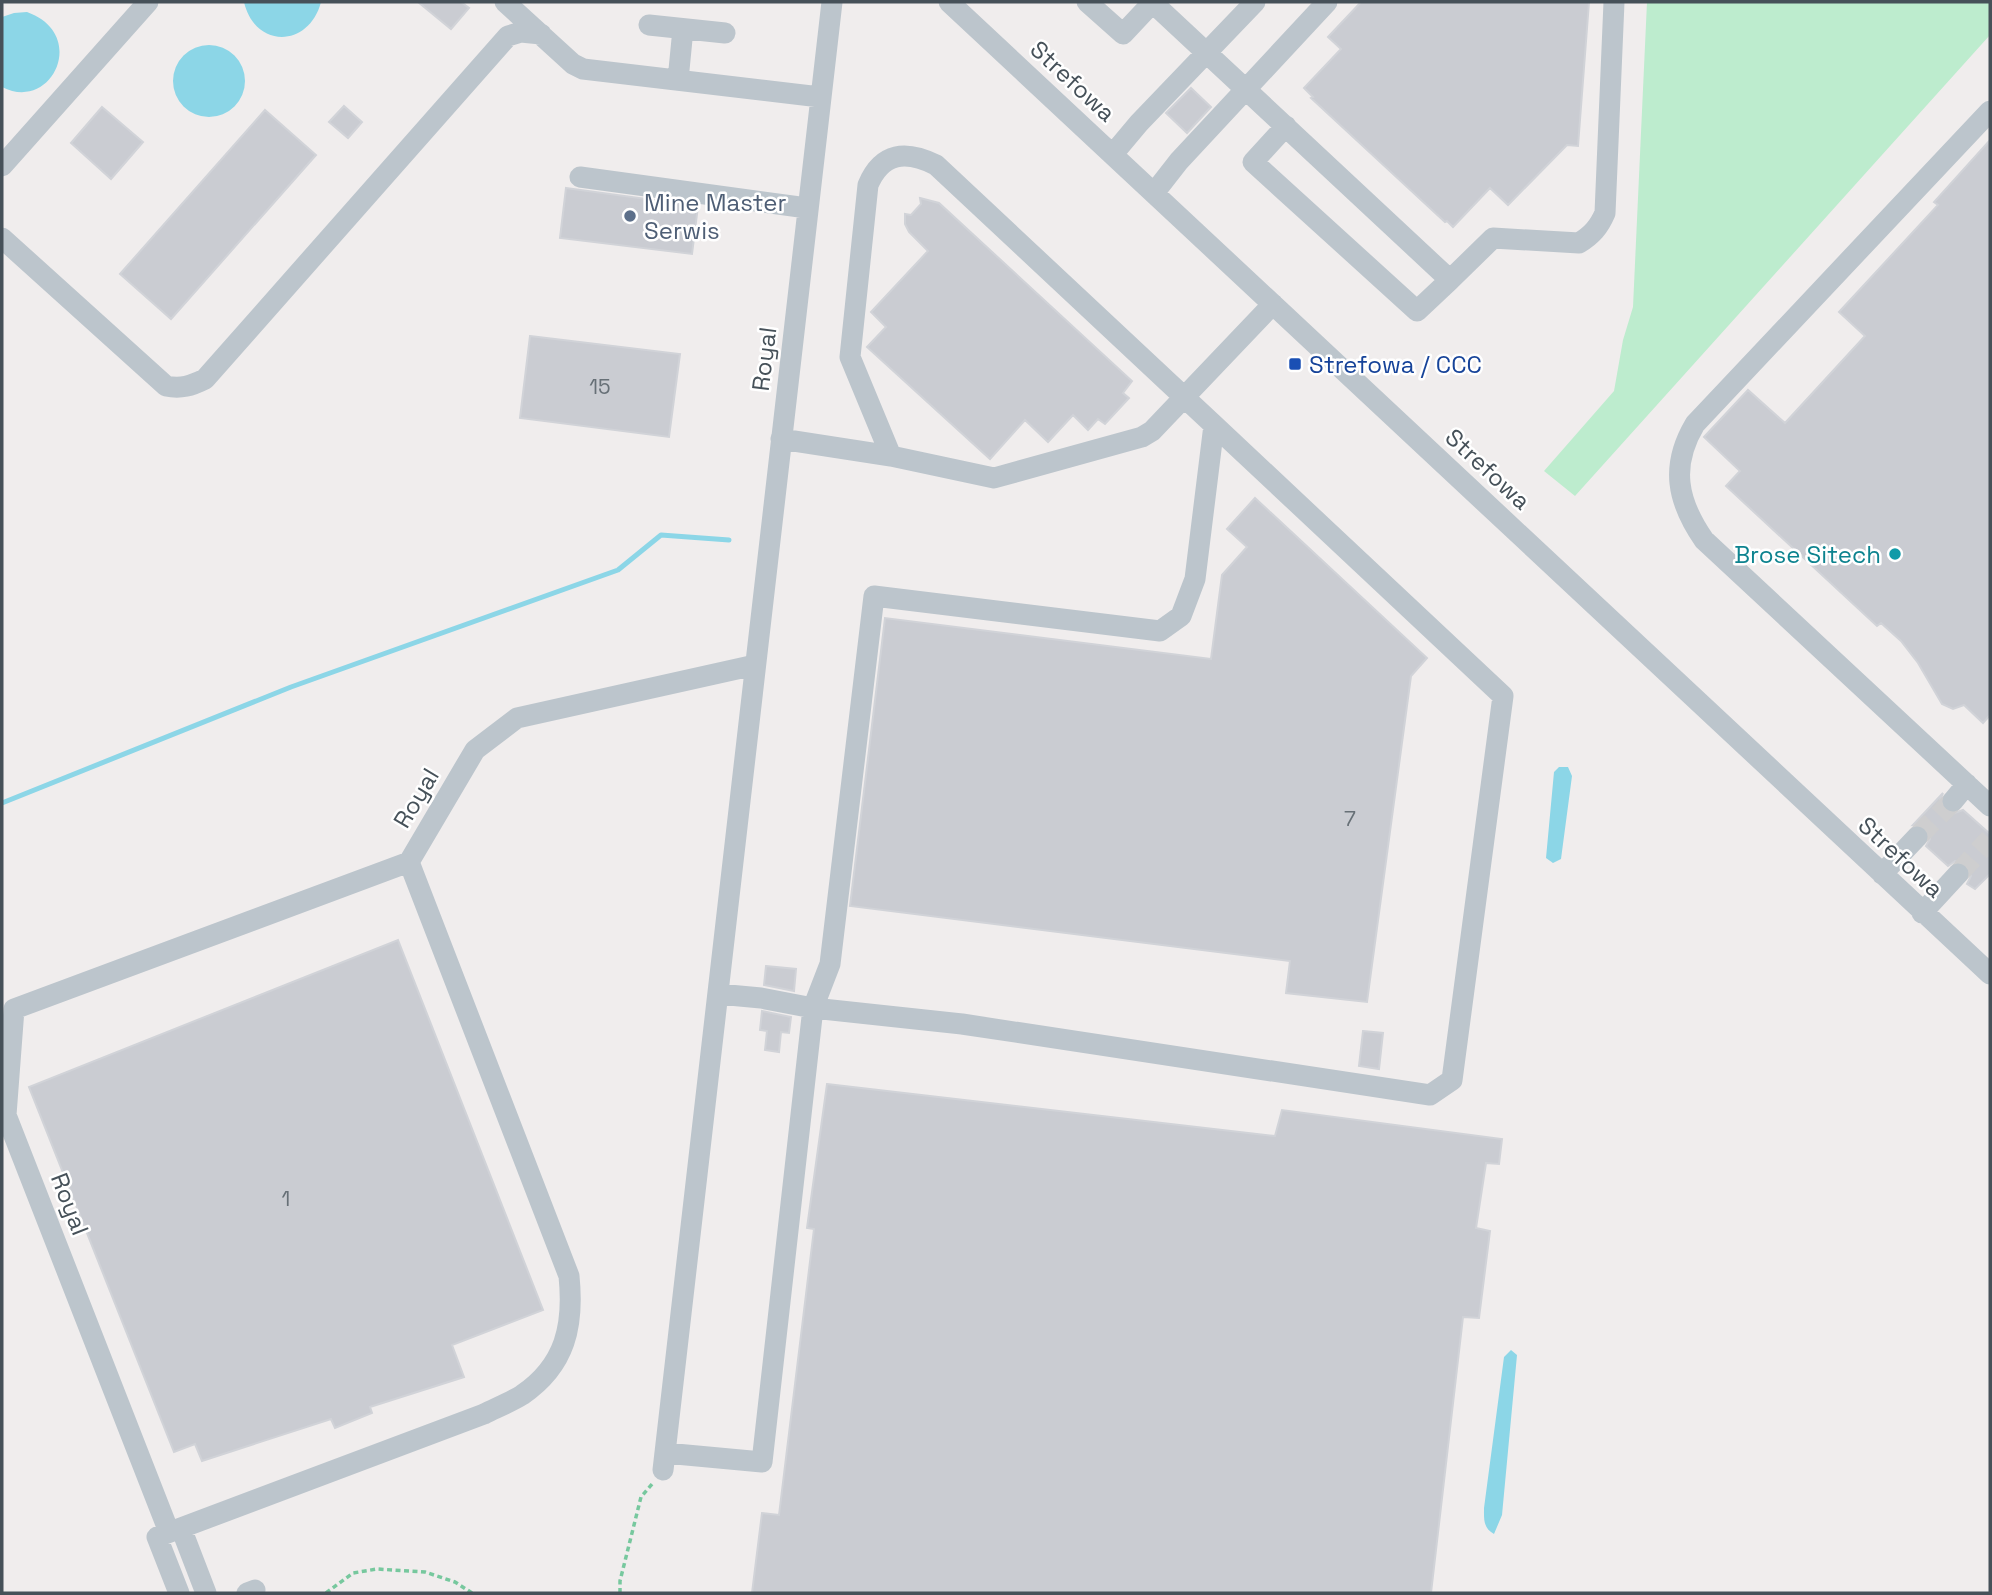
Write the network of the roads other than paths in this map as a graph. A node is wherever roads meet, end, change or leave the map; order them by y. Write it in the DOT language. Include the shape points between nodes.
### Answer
graph roads {
  1 [pos="148,2"];
  2 [pos="505,2"];
  3 [pos="832,2"];
  4 [pos="949,2"];
  5 [pos="1087,2"];
  6 [pos="1153,2"];
  7 [pos="1255,2"];
  8 [pos="1327,2"];
  9 [pos="1615,2"];
  10 [pos="649,25"];
  11 [pos="683,29"];
  12 [pos="725,33"];
  13 [pos="541,34"];
  14 [pos="1207,53"];
  15 [pos="678,80"];
  16 [pos="1246,89"];
  17 [pos="820,97"];
  18 [pos="1990,111"];
  19 [pos="1286,126"];
  20 [pos="1113,154"];
  21 [pos="2,166"];
  22 [pos="580,177"];
  23 [pos="1154,192"];
  24 [pos="807,208"];
  25 [pos="2,238"];
  26 [pos="1450,280"];
  27 [pos="1273,304"];
  28 [pos="1184,397"];
  29 [pos="1214,425"];
  30 [pos="781,439"];
  31 [pos="891,456"];
  32 [pos="755,665"];
  33 [pos="1967,784"];
  34 [pos="1953,801"];
  35 [pos="1989,803"];
  36 [pos="1917,837"];
  37 [pos="409,862"];
  38 [pos="1882,874"];
  39 [pos="1958,874"];
  40 [pos="1922,913"];
  41 [pos="1990,974"];
  42 [pos="718,993"];
  43 [pos="813,1008"];
  44 [pos="169,1533"];
  45 [pos="178,1593"];
  46 [pos="206,1593"];
  1 -- 21 [label="street"];
  2 -- 13 [label="street"];
  3 -- 17 [label="street, Royal"];
  4 -- 20 [label="street, Strefowa"];
  5 -- 6 [label="street" via="1122,34"];
  6 -- 14 [label="street"];
  7 -- 14 [label="street"];
  8 -- 16 [label="street"];
  9 -- 26 [label="street" via="1605,213 1599,226 1579,243 1493,238"];
  10 -- 11 [label="street"];
  11 -- 12 [label="street"];
  11 -- 15 [label="street"];
  13 -- 15 [label="street" via="583,69"];
  13 -- 25 [label="street" via="508,36 205,379 191,386 166,386"];
  14 -- 16 [label="street"];
  14 -- 20 [label="street"];
  15 -- 17 [label="street"];
  16 -- 19 [label="street"];
  16 -- 23 [label="street"];
  17 -- 24 [label="street, Royal"];
  18 -- 33 [label="street" via="1695,424 1679,464 1684,507 1704,540"];
  19 -- 26 [label="street"];
  19 -- 26 [label="street" via="1253,162 1417,311"];
  20 -- 23 [label="street, Strefowa"];
  22 -- 24 [label="street"];
  23 -- 27 [label="street, Strefowa"];
  24 -- 30 [label="street, Royal"];
  27 -- 28 [label="street"];
  27 -- 38 [label="street, Strefowa"];
  28 -- 29 [label="street"];
  28 -- 31 [label="street" via="1142,437 994,478"];
  28 -- 31 [label="street" via="936,165 899,156 884,162 868,185 850,357"];
  29 -- 43 [label="street" via="1195,579 1181,616 1160,631 874,596 830,964"];
  29 -- 43 [label="street" via="1503,696 1452,1080 1430,1095 962,1024"];
  30 -- 31 [label="street"];
  30 -- 32 [label="street, Royal"];
  32 -- 37 [label="street, Royal" via="517,718 475,750"];
  32 -- 42 [label="street"];
  33 -- 34 [label="street"];
  33 -- 35 [label="street"];
  36 -- 38 [label="street"];
  37 -- 44 [label="street" via="569,1276 572,1305 567,1338 550,1370 522,1395 484,1414"];
  37 -- 44 [label="street, Royal" via="14,1009 6,1115"];
  38 -- 40 [label="street, Strefowa"];
  39 -- 40 [label="street"];
  40 -- 41 [label="street, Strefowa"];
  42 -- 43 [label="street"];
  42 -- 43 [label="street" via="664,1462 762,1462"];
  44 -- 45 [label="street, Royal"];
  44 -- 46 [label="street"];
}
